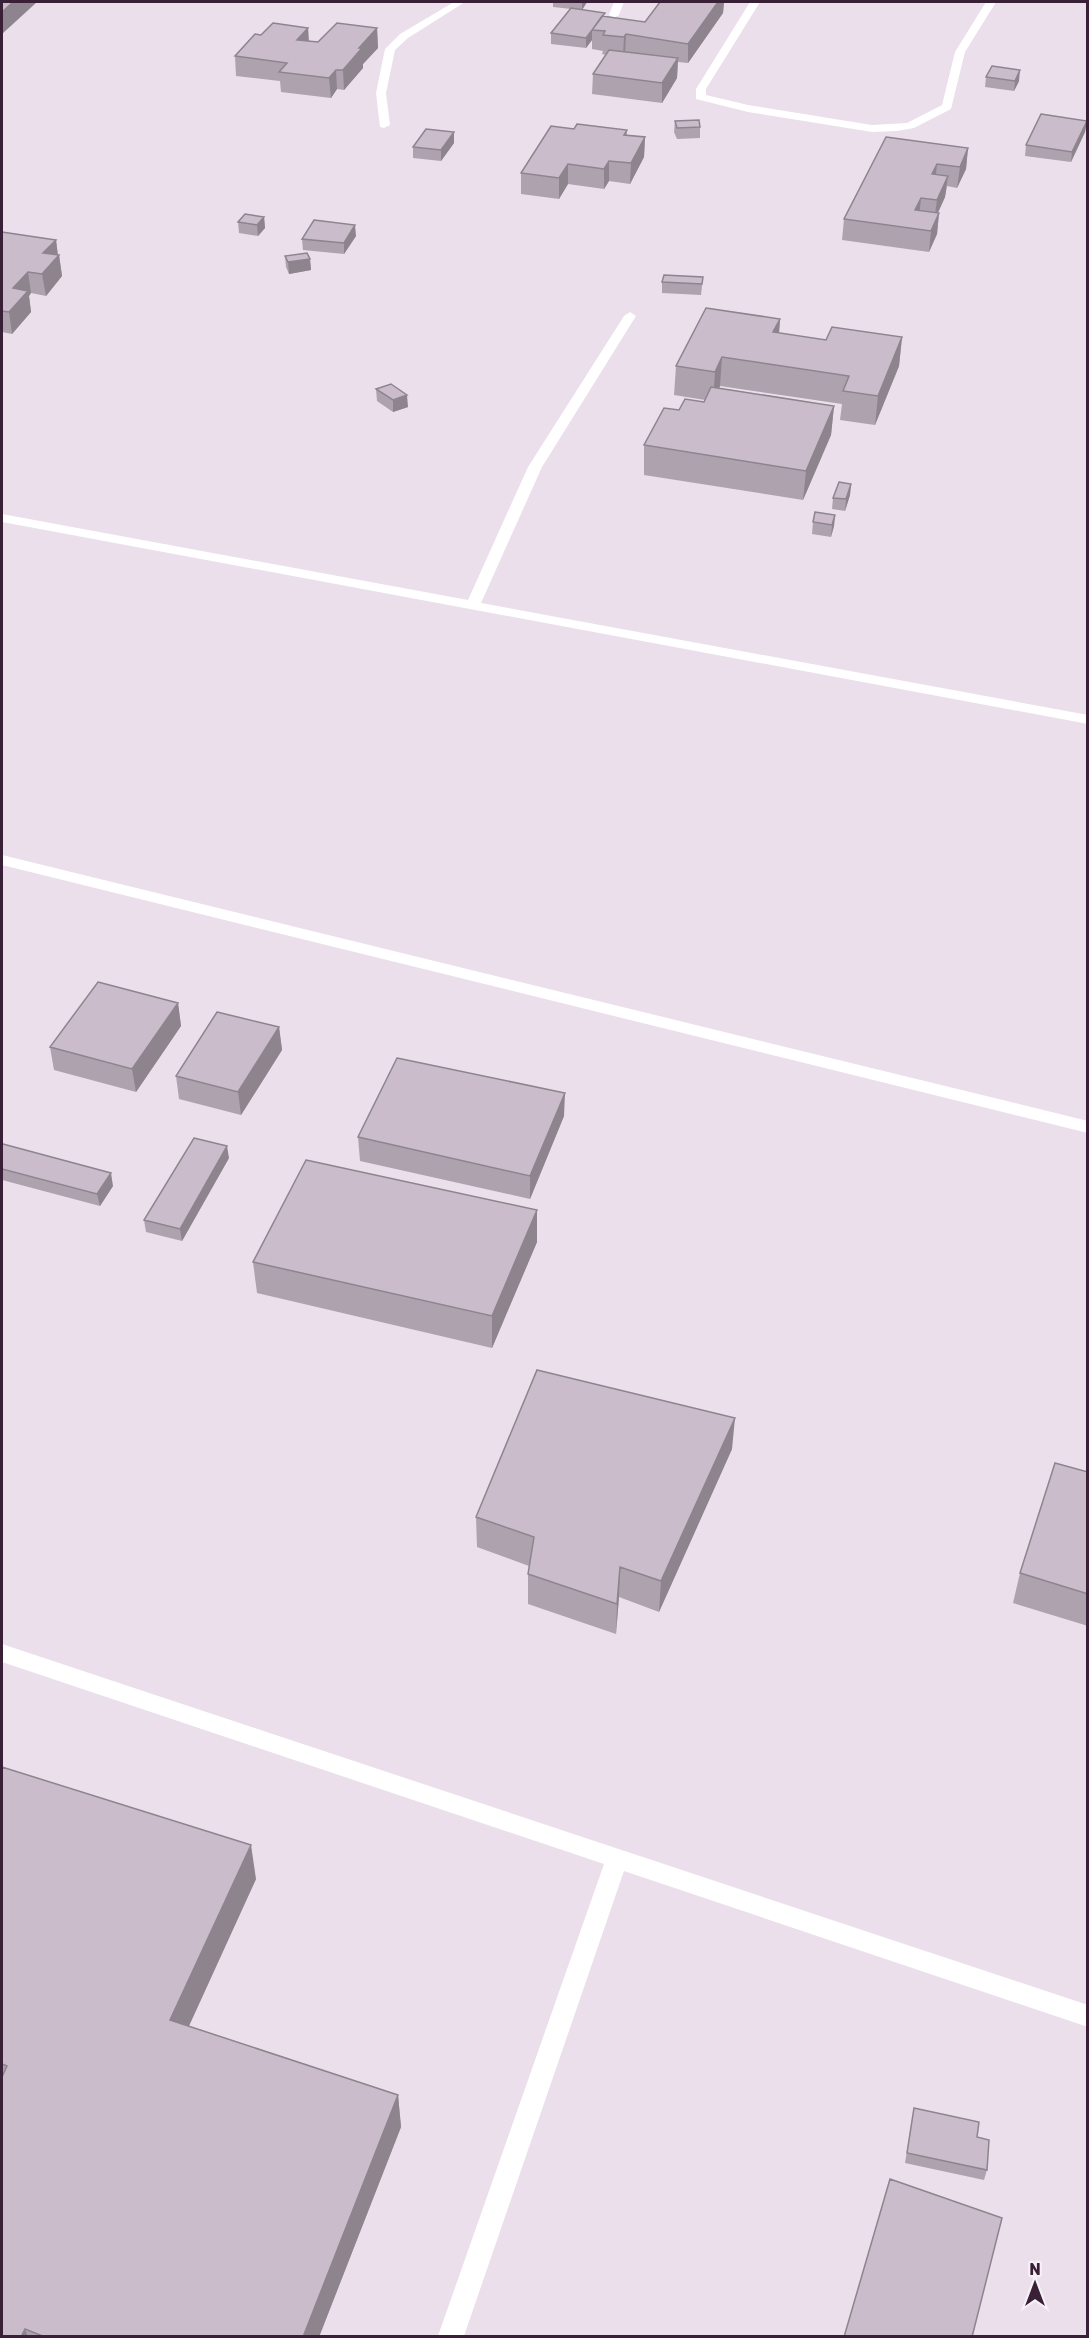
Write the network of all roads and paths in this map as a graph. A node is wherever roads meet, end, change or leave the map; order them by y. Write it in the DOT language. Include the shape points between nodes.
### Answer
graph roads {
  1 [pos="460,2"];
  2 [pos="619,2"];
  3 [pos="755,2"];
  4 [pos="992,2"];
  5 [pos="614,15"];
  6 [pos="384,125"];
  7 [pos="630,316"];
  8 [pos="2,518"];
  9 [pos="473,606"];
  10 [pos="1088,720"];
  11 [pos="2,860"];
  12 [pos="1088,1127"];
  13 [pos="2,1653"];
  14 [pos="617,1858"];
  15 [pos="1088,2016"];
  16 [pos="451,2337"];
  1 -- 6 [label="street" via="390,48 381,93"];
  2 -- 5 [label="street"];
  3 -- 4 [label="street" via="701,88 700,97 815,120 897,128 917,124 947,107 960,52"];
  7 -- 9 [label="street" via="535,467"];
  8 -- 9 [label="street"];
  9 -- 10 [label="street"];
  11 -- 12 [label="street"];
  13 -- 14 [label="street"];
  14 -- 15 [label="street"];
  14 -- 16 [label="street"];
}
